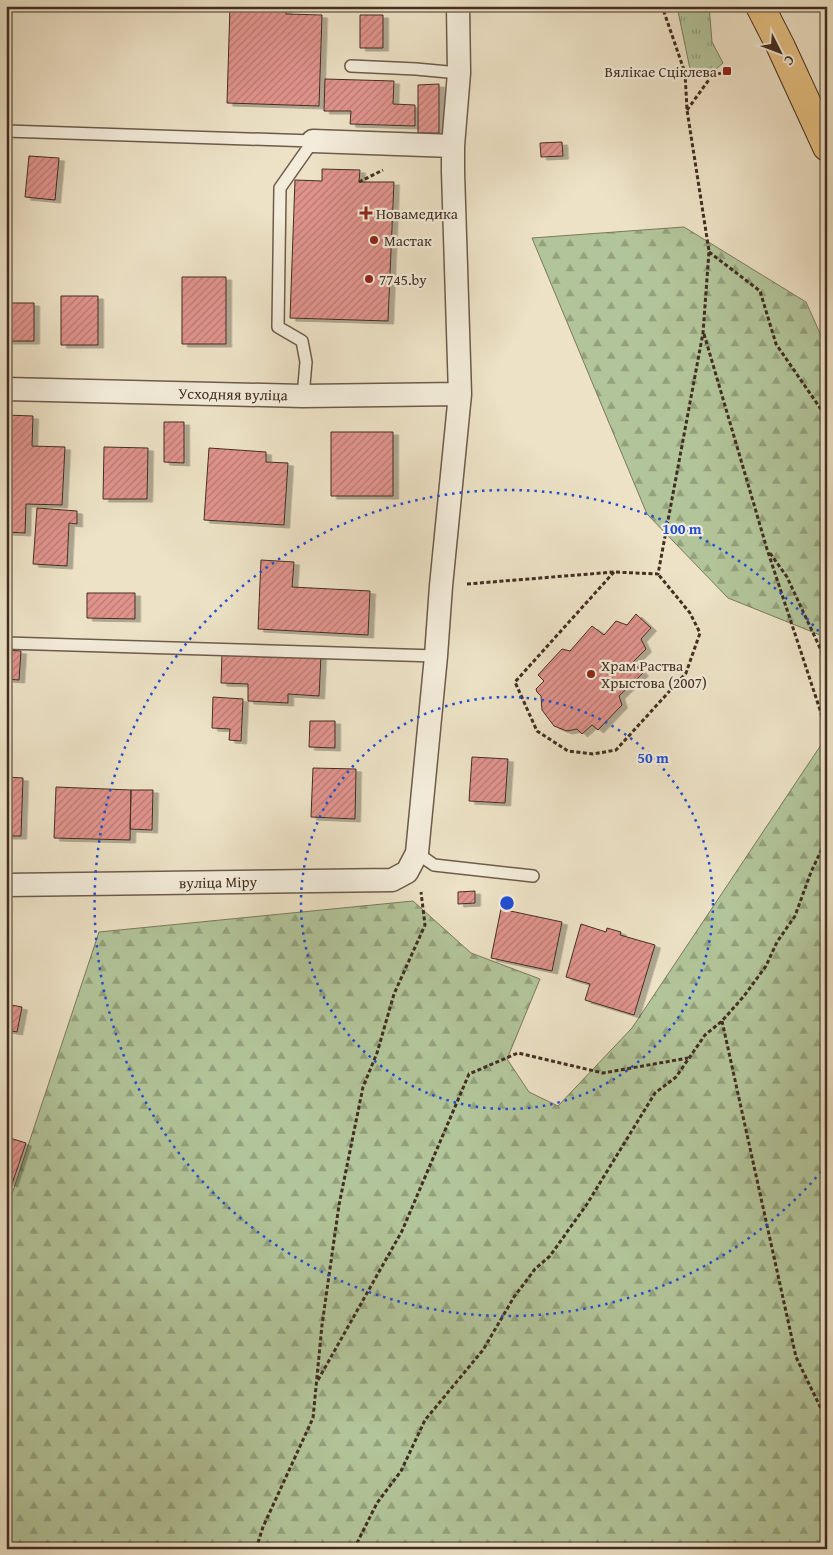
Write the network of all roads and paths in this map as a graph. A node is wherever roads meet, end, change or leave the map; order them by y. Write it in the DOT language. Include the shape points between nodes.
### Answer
graph roads {
  1 [pos="458,6"];
  2 [pos="662,6"];
  3 [pos="760,6"];
  4 [pos="351,66"];
  5 [pos="727,71"];
  6 [pos="459,73"];
  7 [pos="685,73"];
  8 [pos="712,76"];
  9 [pos="687,110"];
  10 [pos="6,131"];
  11 [pos="313,142"];
  12 [pos="454,146"];
  13 [pos="827,147"];
  14 [pos="385,169"];
  15 [pos="360,182"];
  16 [pos="709,251"];
  17 [pos="704,333"];
  18 [pos="6,389"];
  19 [pos="460,394"];
  20 [pos="303,396"];
  21 [pos="827,418"];
  22 [pos="767,550"];
  23 [pos="614,572"];
  24 [pos="658,574"];
  25 [pos="441,586"];
  26 [pos="6,643"];
  27 [pos="436,656"];
  28 [pos="827,663"];
  29 [pos="827,731"];
  30 [pos="827,838"];
  31 [pos="417,854"];
  32 [pos="533,876"];
  33 [pos="6,885"];
  34 [pos="425,925"];
  35 [pos="722,1021"];
  36 [pos="689,1058"];
  37 [pos="317,1382"];
  38 [pos="827,1421"];
  39 [pos="256,1549"];
  40 [pos="354,1549"];
  1 -- 6 [label="street"];
  2 -- 7 [label="path"];
  3 -- 13 [label="highway"];
  4 -- 6 [label="lane"];
  5 -- 8 [label="path"];
  6 -- 12 [label="street"];
  7 -- 8 [label="path"];
  7 -- 9 [label="path"];
  8 -- 9 [label="path"];
  9 -- 16 [label="path"];
  10 -- 11 [label="lane"];
  11 -- 12 [label="street"];
  11 -- 20 [label="lane" via="280,188 278,327 302,341 306,362"];
  12 -- 19 [label="street"];
  14 -- 15 [label="path"];
  16 -- 17 [label="path"];
  16 -- 21 [label="path" via="760,291 776,344"];
  17 -- 22 [label="path"];
  17 -- 24 [label="path"];
  18 -- 20 [label="street, Усходняя вуліца"];
  19 -- 20 [label="street, Усходняя вуліца"];
  19 -- 25 [label="street"];
  22 -- 28 [label="path" via="787,578"];
  22 -- 29 [label="path"];
  23 -- 24 [label="path"];
  23 -- 24 [label="path" via="514,682 537,730 568,751 592,754 616,750 686,672 700,633 690,613"];
  23 -- 25 [label="path"];
  25 -- 27 [label="street"];
  26 -- 27 [label="lane"];
  27 -- 31 [label="street"];
  30 -- 35 [label="path" via="795,916 777,942 766,966"];
  31 -- 32 [label="lane" via="434,865"];
  31 -- 33 [label="street, вуліца Міру" via="407,872 392,880"];
  34 -- 37 [label="path" via="394,994 377,1053 363,1087 339,1205"];
  35 -- 36 [label="path" via="705,1035"];
  35 -- 38 [label="path" via="796,1357"];
  36 -- 37 [label="path" via="603,1073 518,1054 469,1074 402,1230"];
  36 -- 40 [label="path" via="676,1076 655,1093 587,1204 550,1256 535,1269 514,1297 483,1350 425,1420 401,1470 377,1503"];
  37 -- 39 [label="path" via="313,1418"];
}
